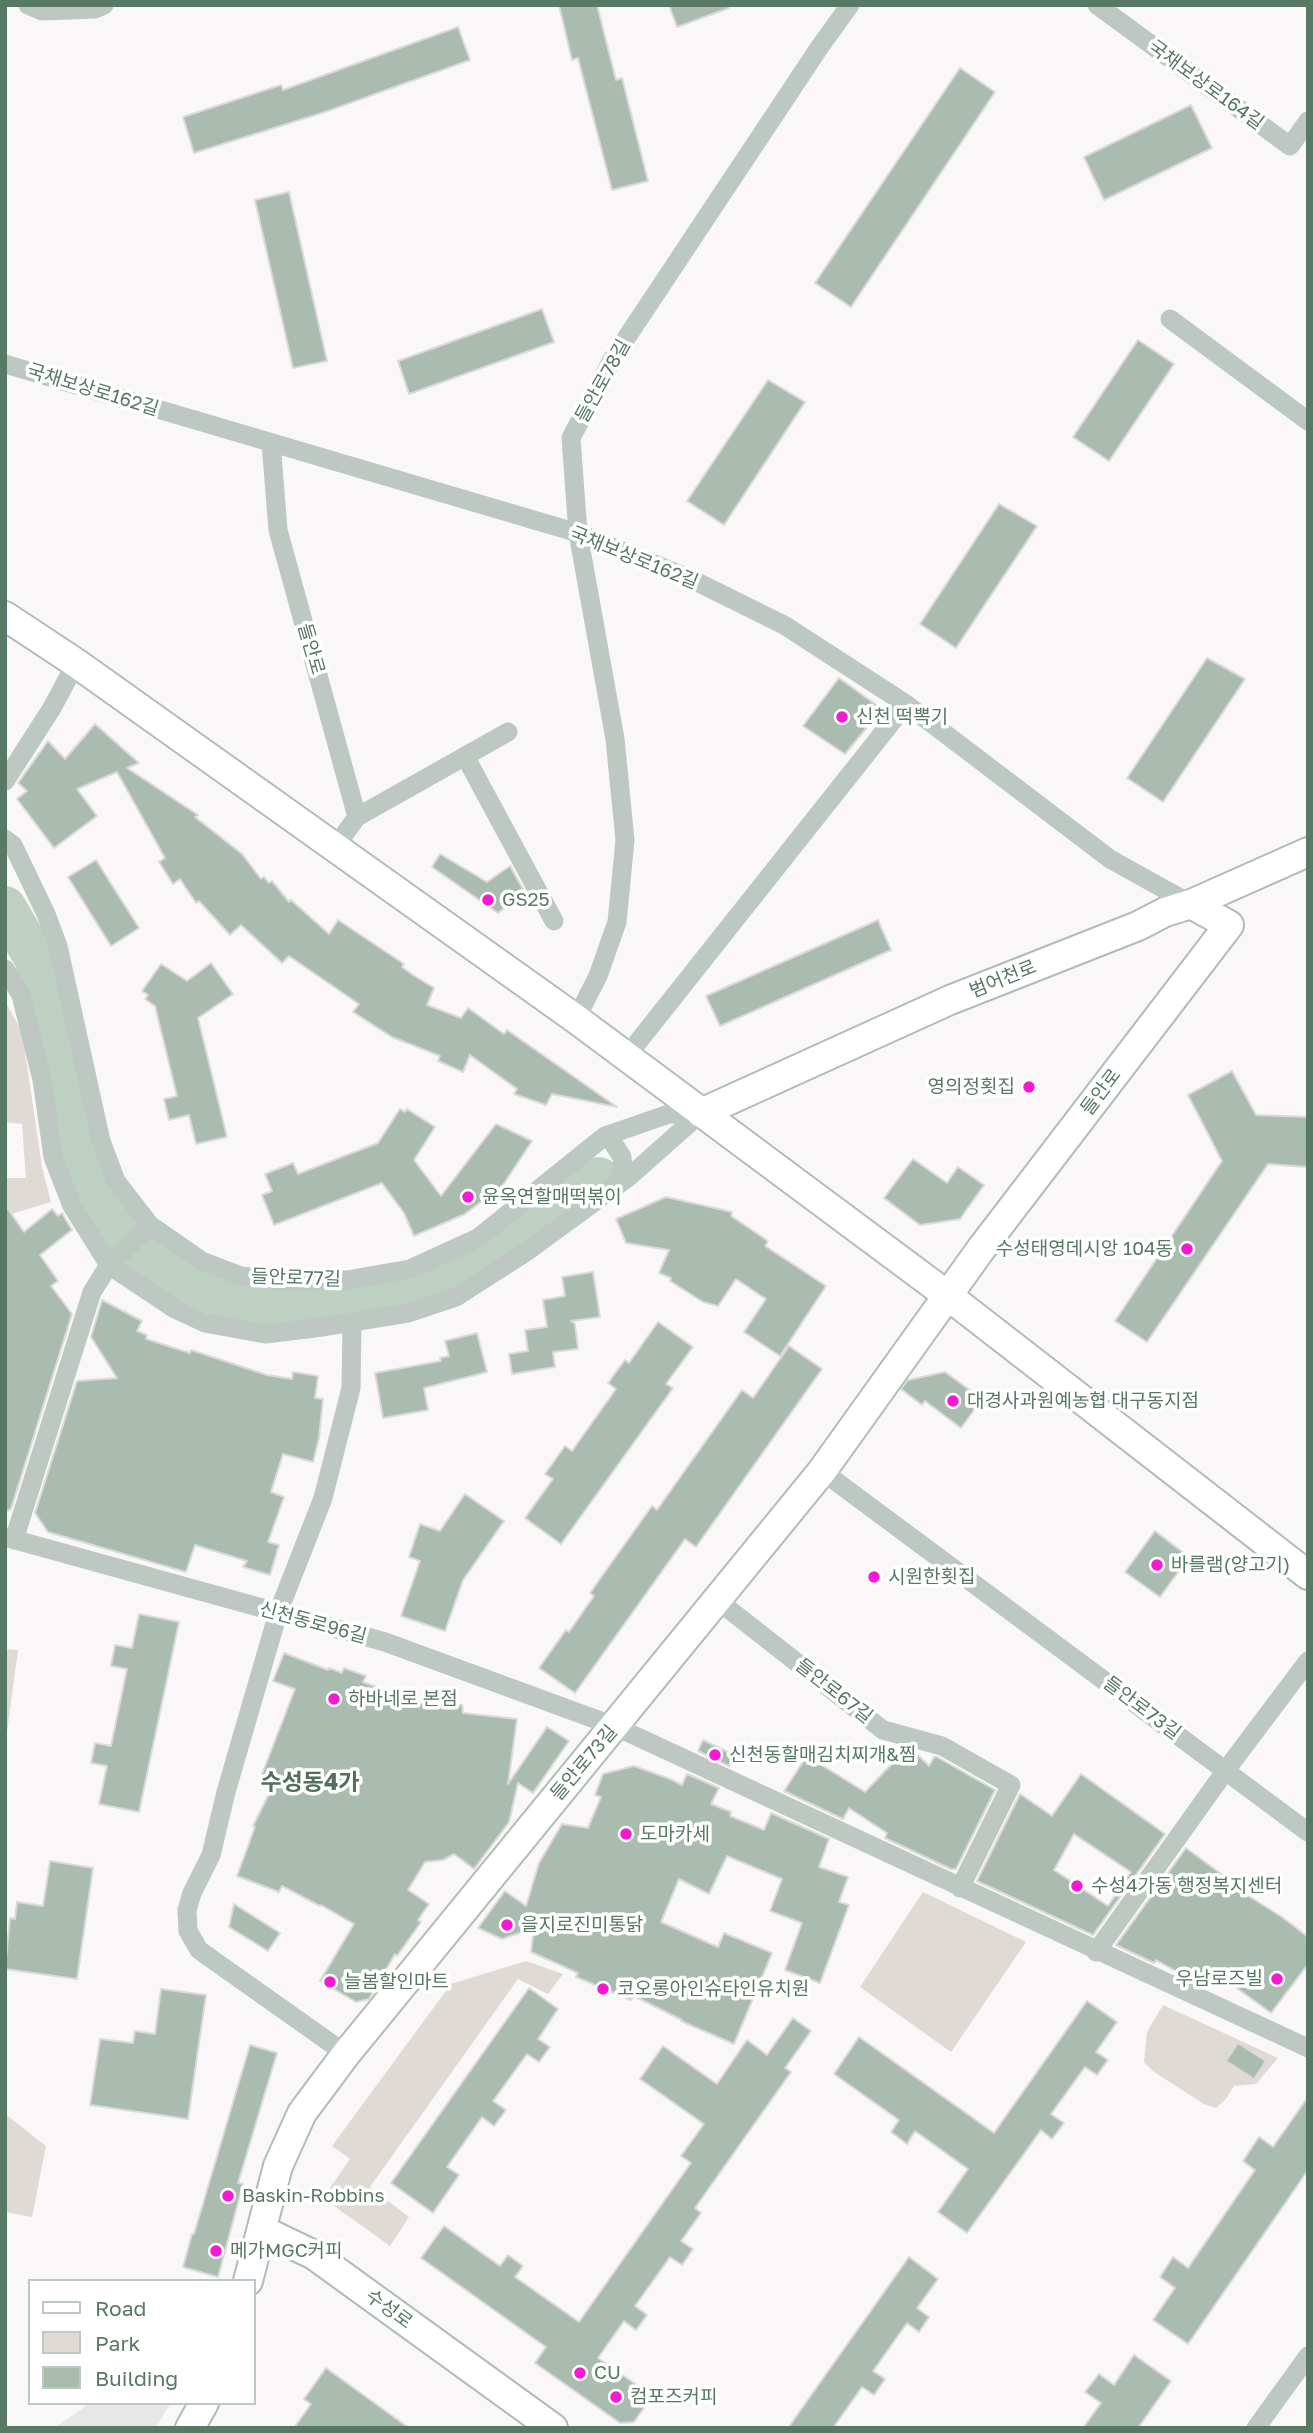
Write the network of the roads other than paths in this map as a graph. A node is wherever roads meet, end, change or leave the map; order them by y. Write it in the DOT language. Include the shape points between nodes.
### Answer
graph roads {
  1 [pos="28,5"];
  2 [pos="104,5"];
  3 [pos="850,5"];
  4 [pos="1097,5"];
  5 [pos="1308,121"];
  6 [pos="1170,319"];
  7 [pos="5,364"];
  8 [pos="1308,421"];
  9 [pos="271,443"];
  10 [pos="579,533"];
  11 [pos="5,616"];
  12 [pos="76,663"];
  13 [pos="906,704"];
  14 [pos="508,732"];
  15 [pos="465,756"];
  16 [pos="5,781"];
  17 [pos="357,817"];
  18 [pos="5,839"];
  19 [pos="335,847"];
  20 [pos="1308,852"];
  21 [pos="1191,904"];
  22 [pos="554,921"];
  23 [pos="5,969"];
  24 [pos="576,1019"];
  25 [pos="626,1057"];
  26 [pos="701,1113"];
  27 [pos="605,1136"];
  28 [pos="615,1187"];
  29 [pos="149,1225"];
  30 [pos="109,1265"];
  31 [pos="947,1294"];
  32 [pos="352,1322"];
  33 [pos="822,1471"];
  34 [pos="10,1539"];
  35 [pos="1308,1575"];
  36 [pos="717,1600"];
  37 [pos="278,1614"];
  38 [pos="1308,1661"];
  39 [pos="614,1726"];
  40 [pos="1226,1770"];
  41 [pos="1308,1832"];
  42 [pos="960,1888"];
  43 [pos="1096,1952"];
  44 [pos="1308,2048"];
  45 [pos="346,2054"];
  46 [pos="262,2230"];
  47 [pos="249,2279"];
  48 [pos="1308,2356"];
  49 [pos="203,2405"];
  50 [pos="190,2428"];
  51 [pos="553,2428"];
  52 [pos="1256,2428"];
  1 -- 2 [label="street" via="42,11"];
  3 -- 10 [label="street, 들안로78길" via="612,358 571,438"];
  4 -- 5 [label="street, 국채보상로164길" via="1290,146"];
  6 -- 8 [label="street"];
  7 -- 9 [label="street, 국채보상로162길"];
  9 -- 10 [label="street, 국채보상로162길"];
  9 -- 17 [label="street, 들안로" via="278,530"];
  10 -- 13 [label="street, 국채보상로162길" via="691,579 784,625"];
  10 -- 24 [label="street, 들안로78길" via="615,739 625,840 617,922 598,976"];
  11 -- 12 [label="street"];
  12 -- 16 [label="street"];
  12 -- 19 [label="street"];
  13 -- 21 [label="street, 국채보상로162길" via="1110,859"];
  13 -- 25 [label="street"];
  14 -- 15 [label="street"];
  15 -- 17 [label="street"];
  15 -- 22 [label="street"];
  17 -- 19 [label="street"];
  18 -- 29 [label="street, 들안로77길" via="13,845 58,946 101,1141 116,1181"];
  19 -- 24 [label="street"];
  20 -- 21 [label="street, 범어천로"];
  21 -- 26 [label="street, 범어천로" via="950,1000"];
  21 -- 31 [label="street, 들안로" via="1229,925"];
  23 -- 30 [label="street" via="21,995 42,1080 53,1157 72,1206"];
  24 -- 25 [label="street"];
  25 -- 26 [label="street"];
  26 -- 27 [label="street, 들안로77길" via="669,1114"];
  26 -- 28 [label="street"];
  26 -- 31 [label="street"];
  27 -- 28 [label="street" via="622,1157 623,1172"];
  27 -- 29 [label="street, 들안로77길" via="478,1238 410,1269 347,1280 242,1276 202,1261"];
  28 -- 32 [label="street" via="456,1297 408,1313"];
  29 -- 30 [label="street"];
  30 -- 32 [label="street" via="175,1309 205,1323 265,1334"];
  30 -- 34 [label="street" via="92,1292"];
  31 -- 33 [label="street, 들안로73길"];
  31 -- 35 [label="street"];
  32 -- 37 [label="street" via="348,1401 323,1498"];
  33 -- 36 [label="street, 들안로73길"];
  33 -- 40 [label="street, 들안로73길"];
  34 -- 37 [label="street, 신천동로96길"];
  36 -- 39 [label="street, 들안로73길"];
  36 -- 42 [label="street, 들안로67길" via="883,1730 942,1746 1011,1785"];
  37 -- 39 [label="street, 신천동로96길" via="385,1642"];
  37 -- 45 [label="street" via="211,1855 187,1910 188,1931 199,1950"];
  38 -- 40 [label="street"];
  39 -- 42 [label="street"];
  39 -- 45 [label="street, 들안로73길"];
  40 -- 41 [label="street, 들안로73길"];
  40 -- 43 [label="street"];
  42 -- 43 [label="street"];
  43 -- 44 [label="street"];
  45 -- 46 [label="street, 들안로73길" via="302,2113 278,2166"];
  46 -- 47 [label="street"];
  46 -- 51 [label="street, 수성로" via="314,2255"];
  48 -- 52 [label="street"];
  49 -- 50 [label="street"];
}
